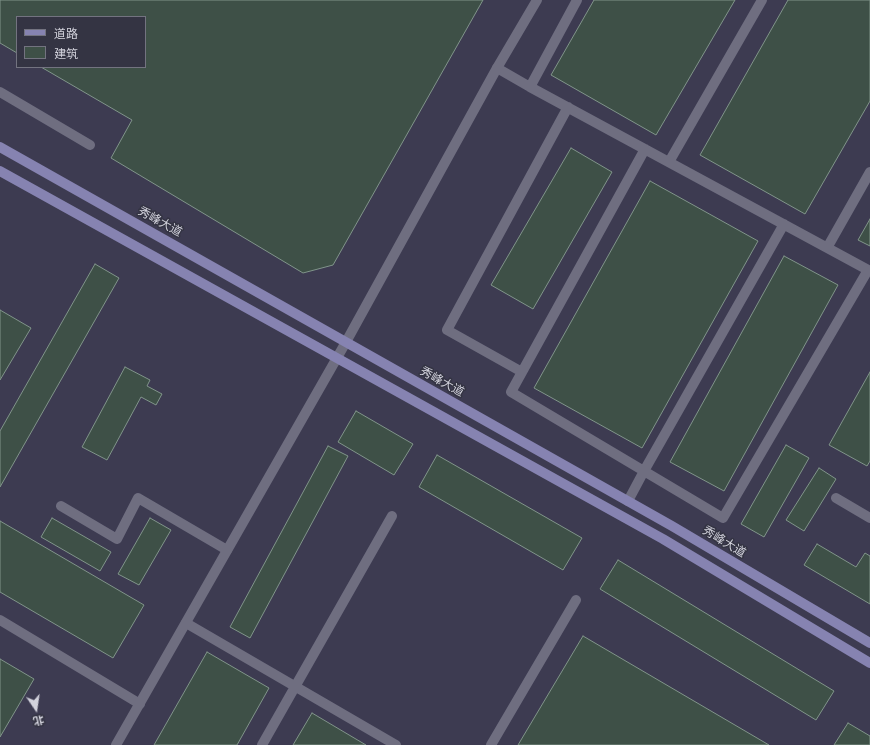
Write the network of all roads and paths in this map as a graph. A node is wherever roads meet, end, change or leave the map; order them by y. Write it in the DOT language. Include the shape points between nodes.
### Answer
graph roads {
  1 [pos="537,0"];
  2 [pos="577,0"];
  3 [pos="762,0"];
  4 [pos="497,68"];
  5 [pos="530,87"];
  6 [pos="0,92"];
  7 [pos="568,107"];
  8 [pos="90,145"];
  9 [pos="0,147"];
  10 [pos="645,149"];
  11 [pos="669,162"];
  12 [pos="0,171"];
  13 [pos="870,172"];
  14 [pos="784,224"];
  15 [pos="827,248"];
  16 [pos="869,271"];
  17 [pos="346,342"];
  18 [pos="337,358"];
  19 [pos="522,372"];
  20 [pos="644,471"];
  21 [pos="836,498"];
  22 [pos="628,501"];
  23 [pos="62,506"];
  24 [pos="392,516"];
  25 [pos="870,518"];
  26 [pos="227,550"];
  27 [pos="576,600"];
  28 [pos="0,620"];
  29 [pos="186,623"];
  30 [pos="870,643"];
  31 [pos="870,664"];
  32 [pos="295,687"];
  33 [pos="140,704"];
  34 [pos="116,745"];
  35 [pos="262,745"];
  36 [pos="396,745"];
  37 [pos="491,745"];
  1 -- 4 [label="street"];
  2 -- 5 [label="street"];
  3 -- 11 [label="street"];
  4 -- 5 [label="street"];
  4 -- 17 [label="street"];
  5 -- 7 [label="street"];
  6 -- 8 [label="street"];
  7 -- 10 [label="street"];
  7 -- 19 [label="street" via="448,330"];
  9 -- 17 [label="main road, 秀峰大道"];
  10 -- 11 [label="street"];
  10 -- 19 [label="street"];
  11 -- 14 [label="street"];
  12 -- 18 [label="main road"];
  13 -- 15 [label="street"];
  14 -- 15 [label="street"];
  14 -- 20 [label="street"];
  15 -- 16 [label="street"];
  16 -- 20 [label="street" via="723,518"];
  17 -- 18 [label="street"];
  17 -- 22 [label="main road, 秀峰大道"];
  18 -- 26 [label="street"];
  18 -- 31 [label="main road" via="663,539"];
  19 -- 20 [label="street" via="511,392"];
  20 -- 22 [label="street"];
  21 -- 25 [label="street"];
  22 -- 30 [label="main road, 秀峰大道"];
  23 -- 26 [label="street" via="117,539 138,498"];
  24 -- 32 [label="street"];
  26 -- 29 [label="street"];
  27 -- 37 [label="street"];
  28 -- 33 [label="street"];
  29 -- 32 [label="street"];
  29 -- 33 [label="street"];
  32 -- 35 [label="street"];
  32 -- 36 [label="street"];
  33 -- 34 [label="street"];
}
